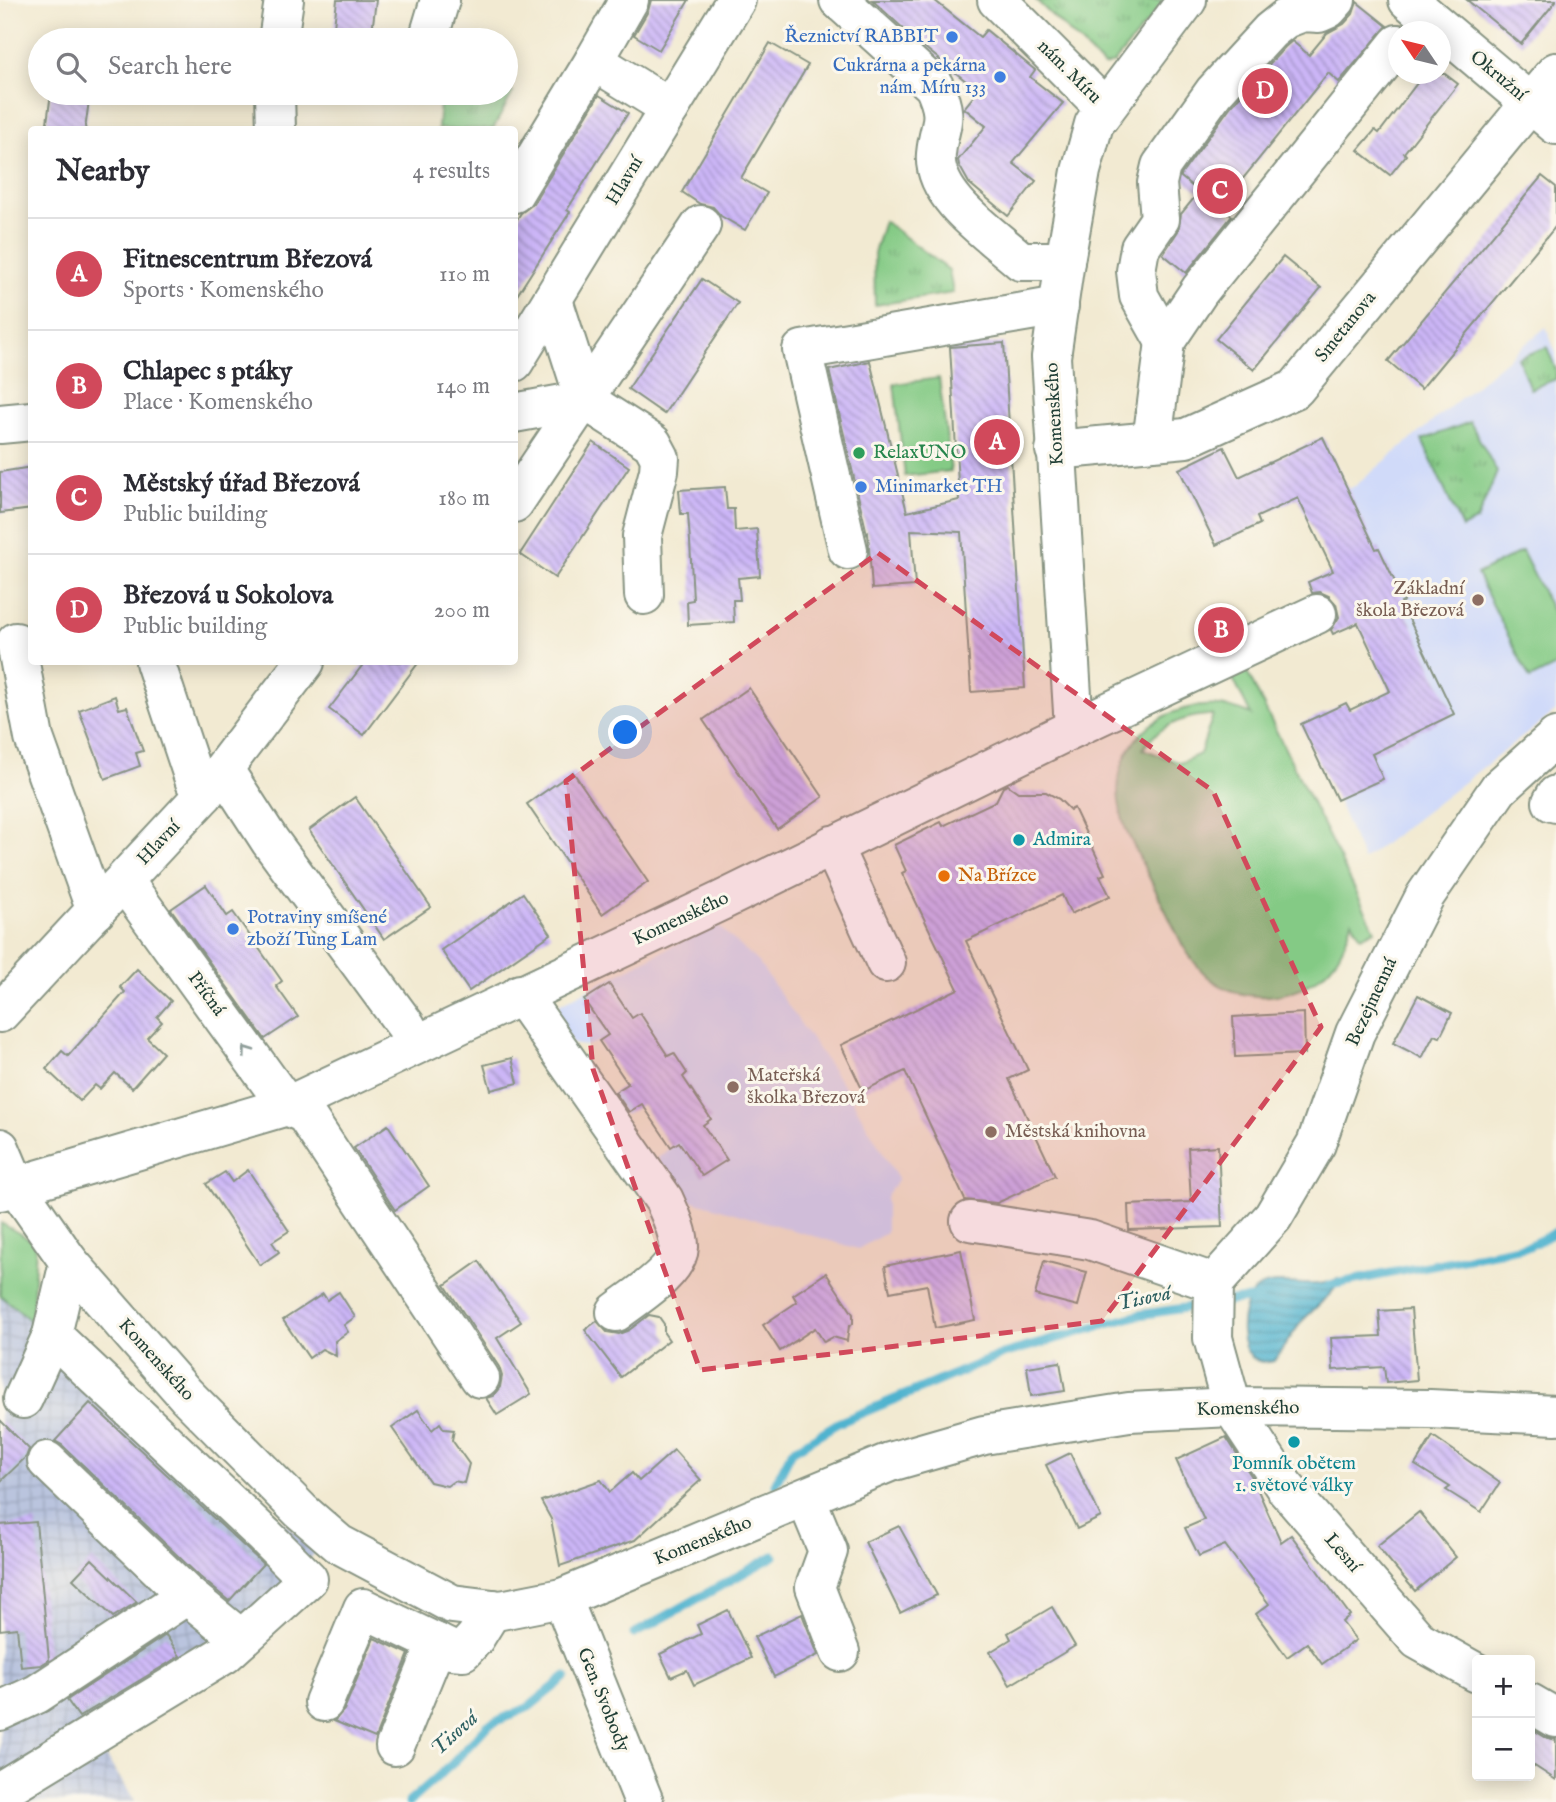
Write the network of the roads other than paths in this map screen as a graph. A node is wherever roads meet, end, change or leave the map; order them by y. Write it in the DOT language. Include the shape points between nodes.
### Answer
graph roads {
  1 [pos="284,0"];
  2 [pos="440,0"];
  3 [pos="629,0"];
  4 [pos="736,0"];
  5 [pos="839,0"];
  6 [pos="997,0"];
  7 [pos="1187,0"];
  8 [pos="1336,0"];
  9 [pos="1426,13"];
  10 [pos="280,28"];
  11 [pos="432,28"];
  12 [pos="1388,56"];
  13 [pos="594,61"];
  14 [pos="1556,72"];
  15 [pos="275,105"];
  16 [pos="1104,107"];
  17 [pos="670,108"];
  18 [pos="1543,114"];
  19 [pos="276,126"];
  20 [pos="518,186"];
  21 [pos="701,225"];
  22 [pos="1065,261"];
  23 [pos="553,300"];
  24 [pos="1059,306"];
  25 [pos="1165,342"];
  26 [pos="519,347"];
  27 [pos="585,400"];
  28 [pos="518,412"];
  29 [pos="28,421"];
  30 [pos="0,424"];
  31 [pos="1152,441"];
  32 [pos="1055,450"];
  33 [pos="518,497"];
  34 [pos="848,550"];
  35 [pos="644,595"];
  36 [pos="1317,614"];
  37 [pos="16,642"];
  38 [pos="156,665"];
  39 [pos="303,665"];
  40 [pos="1073,728"];
  41 [pos="1551,748"];
  42 [pos="214,782"];
  43 [pos="1556,795"];
  44 [pos="1556,803"];
  45 [pos="832,845"];
  46 [pos="124,881"];
  47 [pos="96,911"];
  48 [pos="886,963"];
  49 [pos="520,994"];
  50 [pos="0,1013"];
  51 [pos="416,1044"];
  52 [pos="288,1106"];
  53 [pos="0,1148"];
  54 [pos="8,1189"];
  55 [pos="970,1221"];
  56 [pos="69,1262"];
  57 [pos="1214,1283"];
  58 [pos="616,1311"];
  59 [pos="52,1335"];
  60 [pos="480,1378"];
  61 [pos="23,1399"];
  62 [pos="1232,1407"];
  63 [pos="1556,1415"];
  64 [pos="47,1461"];
  65 [pos="806,1499"];
  66 [pos="339,1544"];
  67 [pos="308,1579"];
  68 [pos="187,1595"];
  69 [pos="562,1598"];
  70 [pos="363,1608"];
  71 [pos="493,1609"];
  72 [pos="241,1639"];
  73 [pos="437,1643"];
  74 [pos="840,1652"];
  75 [pos="1472,1670"];
  76 [pos="324,1702"];
  77 [pos="1535,1706"];
  78 [pos="0,1711"];
  79 [pos="1556,1718"];
  80 [pos="396,1746"];
  81 [pos="0,1791"];
  82 [pos="645,1802"];
  1 -- 10 [label="street"];
  2 -- 11 [label="street"];
  3 -- 13 [label="street"];
  4 -- 17 [label="street, Hlavní"];
  5 -- 22 [label="street" via="934,86 942,103 943,123 936,164 939,179 956,204 1021,261"];
  6 -- 16 [label="street, nám. Míru"];
  7 -- 16 [label="street, nám. Míru"];
  8 -- 25 [label="street" via="1328,9 1303,12 1270,31 1214,92 1161,166 1157,183 1160,219 1140,248 1136,271 1139,296"];
  9 -- 18 [label="street, Okružní"];
  12 -- 25 [label="street" via="1200,290"];
  13 -- 17 [label="street"];
  13 -- 20 [label="street"];
  14 -- 18 [label="street, Smetanova"];
  15 -- 19 [label="street"];
  16 -- 22 [label="street, Komenského" via="1094,124 1081,170"];
  17 -- 23 [label="street, Hlavní"];
  18 -- 31 [label="street, Smetanova" via="1294,389 1186,438"];
  21 -- 27 [label="street"];
  22 -- 24 [label="street, Komenského"];
  23 -- 26 [label="street, Hlavní"];
  23 -- 27 [label="street"];
  24 -- 32 [label="street, Komenského" via="1051,357"];
  24 -- 34 [label="street" via="802,350"];
  25 -- 31 [label="street"];
  27 -- 28 [label="street"];
  27 -- 33 [label="street"];
  27 -- 35 [label="street" via="652,443 660,458 642,536"];
  29 -- 30 [label="street"];
  31 -- 32 [label="street, Smetanova"];
  32 -- 40 [label="street, Komenského"];
  36 -- 40 [label="street, Komenského"];
  37 -- 47 [label="street" via="34,738"];
  38 -- 42 [label="street" via="195,782"];
  39 -- 42 [label="street, Hlavní"];
  40 -- 45 [label="street, Komenského"];
  41 -- 57 [label="street, Bezejmenná" via="1499,788 1420,903 1355,1032 1316,1144 1273,1217"];
  42 -- 46 [label="street, Hlavní"];
  42 -- 51 [label="street" via="270,841"];
  43 -- 44 [label="street" via="1552,802"];
  45 -- 48 [label="street"];
  45 -- 49 [label="street, Komenského"];
  46 -- 47 [label="street, Hlavní"];
  52 -- 46 [label="street, Příčná, one-way"];
  47 -- 50 [label="street, Hlavní"];
  49 -- 51 [label="street, Komenského"];
  49 -- 58 [label="street" via="664,1200 674,1222 679,1247 674,1263"];
  51 -- 52 [label="street, Komenského"];
  52 -- 54 [label="street, Komenského"];
  52 -- 60 [label="street" via="305,1114"];
  53 -- 54 [label="street, Komenského"];
  54 -- 56 [label="street, Komenského"];
  55 -- 57 [label="street" via="1090,1240"];
  56 -- 59 [label="street"];
  56 -- 66 [label="street, Komenského" via="186,1395"];
  57 -- 62 [label="street" via="1213,1338"];
  59 -- 61 [label="street"];
  59 -- 67 [label="street"];
  62 -- 63 [label="street, Komenského"];
  62 -- 65 [label="street, Komenského" via="1129,1412 984,1435 890,1462"];
  62 -- 75 [label="street, Lesní" via="1284,1486 1418,1640"];
  64 -- 68 [label="street"];
  65 -- 69 [label="street, Komenského"];
  65 -- 74 [label="street" via="828,1551 815,1587"];
  66 -- 67 [label="street"];
  66 -- 71 [label="street, Komenského" via="452,1604"];
  67 -- 70 [label="street"];
  67 -- 72 [label="street"];
  68 -- 72 [label="street"];
  68 -- 78 [label="street" via="37,1695"];
  69 -- 71 [label="street, Komenského"];
  69 -- 82 [label="street, Gen. Svobody"];
  70 -- 73 [label="street"];
  70 -- 76 [label="street"];
  71 -- 73 [label="street" via="463,1651"];
  72 -- 81 [label="street" via="225,1654"];
  73 -- 80 [label="street"];
  77 -- 79 [label="street"];
}
